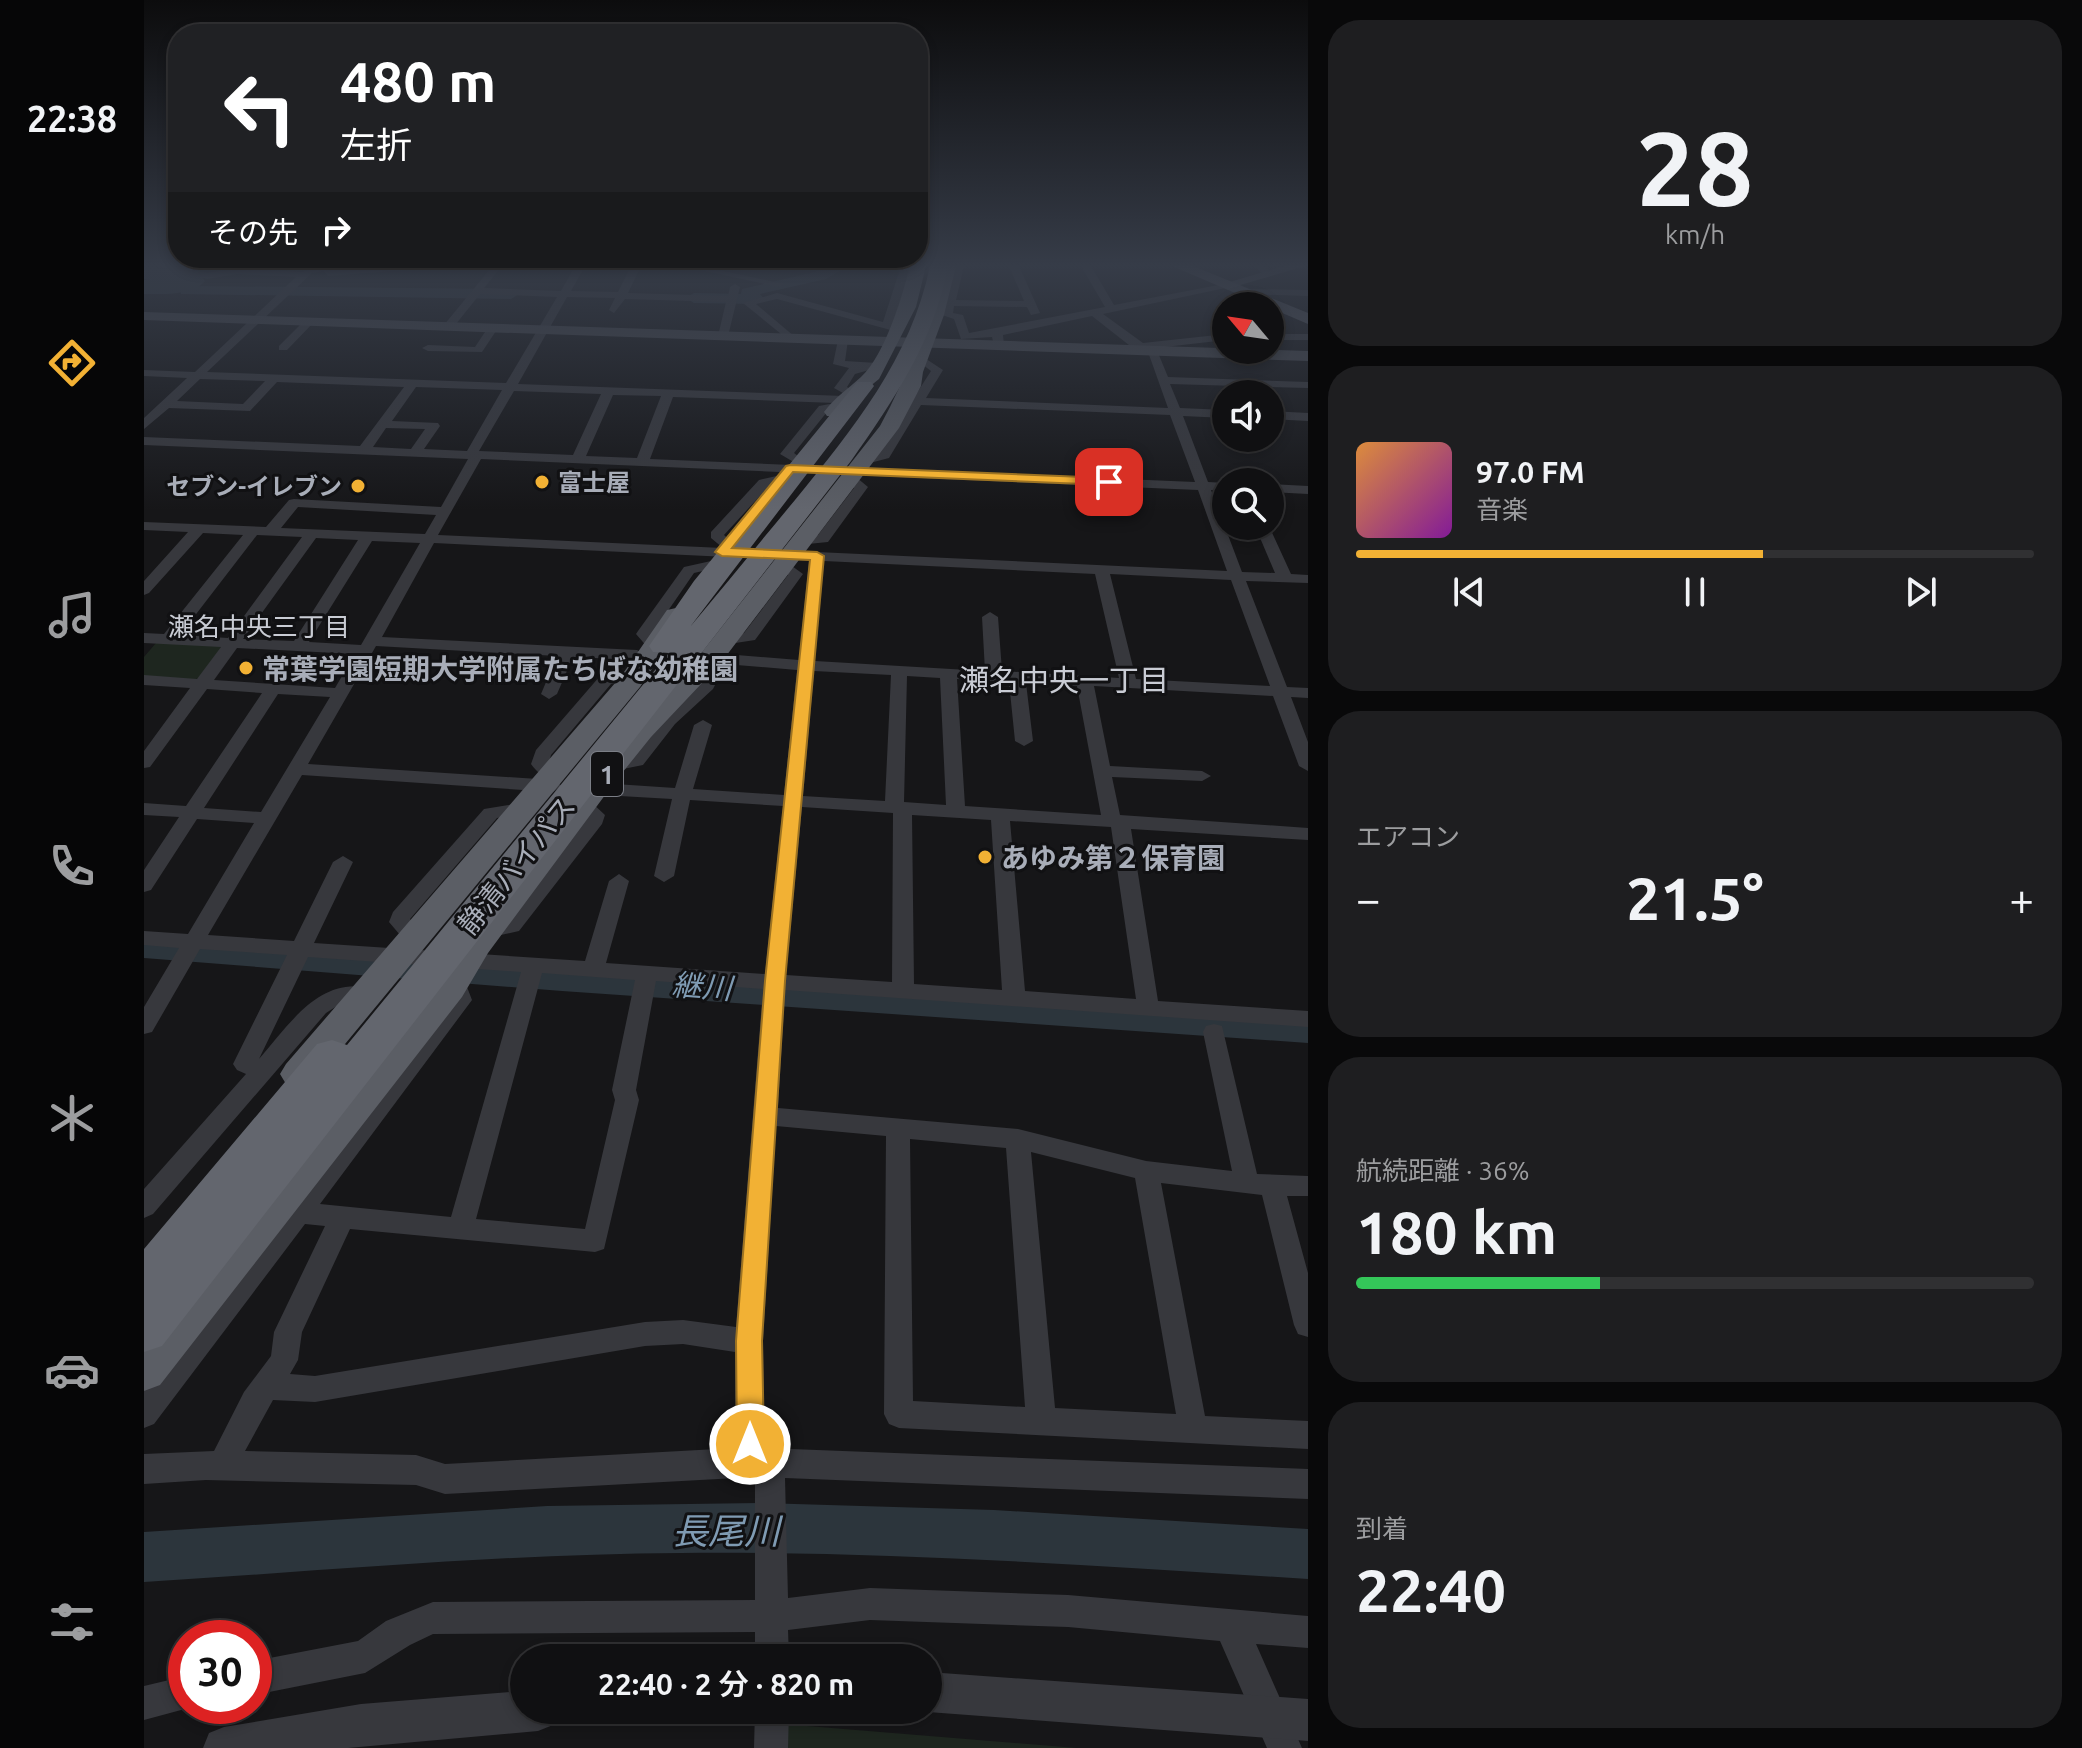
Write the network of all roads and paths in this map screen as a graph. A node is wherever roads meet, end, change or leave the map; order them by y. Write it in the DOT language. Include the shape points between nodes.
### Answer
graph roads {
  1 [pos="225,348"];
  2 [pos="429,348"];
  3 [pos="480,348"];
  4 [pos="533,348"];
  5 [pos="842,348"];
  6 [pos="882,348"];
  7 [pos="897,348"];
  8 [pos="909,348"];
  9 [pos="911,348"];
  10 [pos="926,348"];
  11 [pos="963,348"];
  12 [pos="1135,348"];
  13 [pos="1142,348"];
  14 [pos="1145,348"];
  15 [pos="1308,356"];
  16 [pos="920,358"];
  17 [pos="144,373"];
  18 [pos="196,375"];
  19 [pos="274,378"];
  20 [pos="1164,380"];
  21 [pos="413,383"];
  22 [pos="858,385"];
  23 [pos="1308,385"];
  24 [pos="511,386"];
  25 [pos="609,390"];
  26 [pos="669,392"];
  27 [pos="919,401"];
  28 [pos="167,404"];
  29 [pos="1175,412"];
  30 [pos="1212,413"];
  31 [pos="1284,416"];
  32 [pos="1308,417"];
  33 [pos="383,424"];
  34 [pos="144,425"];
  35 [pos="144,441"];
  36 [pos="364,450"];
  37 [pos="415,452"];
  38 [pos="474,455"];
  39 [pos="578,459"];
  40 [pos="642,463"];
  41 [pos="789,469"];
  42 [pos="858,470"];
  43 [pos="1203,486"];
  44 [pos="1212,486"];
  45 [pos="1284,489"];
  46 [pos="1308,490"];
  47 [pos="446,511"];
  48 [pos="144,526"];
  49 [pos="199,529"];
  50 [pos="253,531"];
  51 [pos="270,532"];
  52 [pos="312,534"];
  53 [pos="367,537"];
  54 [pos="428,540"];
  55 [pos="1268,540"];
  56 [pos="720,554"];
  57 [pos="800,555"];
  58 [pos="1101,569"];
  59 [pos="1236,575"];
  60 [pos="1285,578"];
  61 [pos="1308,579"];
  62 [pos="144,590"];
  63 [pos="990,617"];
  64 [pos="144,638"];
  65 [pos="168,640"];
  66 [pos="231,643"];
  67 [pos="369,646"];
  68 [pos="298,647"];
  69 [pos="567,652"];
  70 [pos="708,658"];
  71 [pos="642,664"];
  72 [pos="808,666"];
  73 [pos="899,671"];
  74 [pos="948,674"];
  75 [pos="994,676"];
  76 [pos="1017,677"];
  77 [pos="144,680"];
  78 [pos="1084,680"];
  79 [pos="1129,683"];
  80 [pos="201,684"];
  81 [pos="273,689"];
  82 [pos="1280,691"];
  83 [pos="341,693"];
  84 [pos="1308,693"];
  85 [pos="549,694"];
  86 [pos="703,725"];
  87 [pos="1024,741"];
  88 [pos="144,763"];
  89 [pos="1308,766"];
  90 [pos="297,769"];
  91 [pos="1102,771"];
  92 [pos="1202,776"];
  93 [pos="599,778"];
  94 [pos="546,780"];
  95 [pos="683,792"];
  96 [pos="794,800"];
  97 [pos="898,806"];
  98 [pos="144,809"];
  99 [pos="956,810"];
  100 [pos="190,813"];
  101 [pos="1000,813"];
  102 [pos="268,818"];
  103 [pos="1116,821"];
  104 [pos="1308,834"];
  105 [pos="343,862"];
  106 [pos="664,876"];
  107 [pos="619,881"];
  108 [pos="144,885"];
  109 [pos="144,938"];
  110 [pos="194,940"];
  111 [pos="406,946"];
  112 [pos="300,947"];
  113 [pos="467,959"];
  114 [pos="534,963"];
  115 [pos="594,968"];
  116 [pos="647,972"];
  117 [pos="775,981"];
  118 [pos="903,990"];
  119 [pos="365,995"];
  120 [pos="1014,998"];
  121 [pos="1148,1007"];
  122 [pos="1308,1019"];
  123 [pos="144,1026"];
  124 [pos="1214,1032"];
  125 [pos="262,1071"];
  126 [pos="765,1116"];
  127 [pos="898,1129"];
  128 [pos="1018,1139"];
  129 [pos="1146,1171"];
  130 [pos="1260,1185"];
  131 [pos="1308,1186"];
  132 [pos="298,1196"];
  133 [pos="144,1207"];
  134 [pos="342,1217"];
  135 [pos="461,1228"];
  136 [pos="144,1256"];
  137 [pos="144,1284"];
  138 [pos="1308,1325"];
  139 [pos="144,1330"];
  140 [pos="749,1341"];
  141 [pos="144,1370"];
  142 [pos="266,1386"];
  143 [pos="144,1414"];
  144 [pos="1041,1421"];
  145 [pos="1193,1429"];
  146 [pos="1308,1435"];
  147 [pos="223,1465"];
  148 [pos="763,1466"];
  149 [pos="144,1469"];
  150 [pos="1308,1484"];
  151 [pos="773,1611"];
  152 [pos="1231,1627"];
  153 [pos="1308,1632"];
  154 [pos="772,1644"];
  155 [pos="272,1674"];
  156 [pos="942,1693"];
  157 [pos="168,1697"];
  158 [pos="144,1703"];
  159 [pos="510,1712"];
  160 [pos="772,1724"];
  161 [pos="1289,1729"];
  162 [pos="224,1748"];
  163 [pos="771,1748"];
  1 -- 18 [label="street"];
  2 -- 3 [label="street" via="426,351"];
  4 -- 24 [label="street"];
  5 -- 22 [label="street" via="839,364"];
  6 -- 22 [label="highway, 1"];
  7 -- 71 [label="highway, 静清バイパス / 1" via="862,407"];
  8 -- 16 [label="main road"];
  9 -- 93 [label="highway, 静清バイパス / 1" via="843,456"];
  10 -- 16 [label="highway, 1"];
  11 -- 16 [label="main road"];
  12 -- 13 [label="main road"];
  13 -- 14 [label="street"];
  13 -- 15 [label="main road"];
  13 -- 20 [label="street"];
  16 -- 27 [label="street" via="937,370"];
  16 -- 42 [label="highway, 1" via="903,405"];
  16 -- 93 [label="highway" via="890,410 762,578"];
  17 -- 18 [label="street"];
  18 -- 19 [label="street"];
  18 -- 28 [label="street"];
  19 -- 21 [label="street"];
  19 -- 28 [label="street" via="246,408"];
  20 -- 23 [label="street"];
  20 -- 29 [label="street"];
  21 -- 24 [label="street"];
  21 -- 33 [label="street"];
  22 -- 26 [label="street"];
  22 -- 41 [label="highway, 1"];
  22 -- 71 [label="highway, 1" via="823,440"];
  24 -- 25 [label="street"];
  24 -- 38 [label="street"];
  25 -- 26 [label="street"];
  25 -- 39 [label="street"];
  26 -- 40 [label="street"];
  27 -- 29 [label="street"];
  27 -- 42 [label="street" via="884,455"];
  28 -- 34 [label="street"];
  29 -- 30 [label="street"];
  29 -- 43 [label="street"];
  31 -- 32 [label="street"];
  33 -- 36 [label="street"];
  33 -- 37 [label="street" via="434,426"];
  35 -- 36 [label="street"];
  36 -- 37 [label="street"];
  37 -- 38 [label="street"];
  38 -- 39 [label="street"];
  38 -- 47 [label="street"];
  39 -- 40 [label="street"];
  40 -- 41 [label="street"];
  41 -- 42 [label="street"];
  41 -- 56 [label="highway, 1"];
  42 -- 43 [label="street"];
  42 -- 57 [label="highway, 1"];
  43 -- 44 [label="street"];
  43 -- 59 [label="street"];
  45 -- 46 [label="street"];
  47 -- 51 [label="street" via="294,503"];
  47 -- 54 [label="street"];
  48 -- 49 [label="street"];
  49 -- 50 [label="street"];
  49 -- 62 [label="street"];
  50 -- 51 [label="street"];
  50 -- 65 [label="street"];
  51 -- 52 [label="street"];
  52 -- 53 [label="street"];
  52 -- 66 [label="street"];
  53 -- 54 [label="street"];
  53 -- 68 [label="street"];
  54 -- 56 [label="street"];
  54 -- 67 [label="street"];
  55 -- 60 [label="street"];
  56 -- 57 [label="street"];
  56 -- 71 [label="highway, 1"];
  57 -- 58 [label="street"];
  57 -- 70 [label="highway, 1"];
  57 -- 72 [label="street"];
  58 -- 59 [label="street"];
  58 -- 79 [label="street"];
  59 -- 60 [label="street"];
  59 -- 82 [label="street"];
  60 -- 61 [label="street"];
  63 -- 75 [label="street"];
  64 -- 65 [label="street"];
  65 -- 66 [label="street"];
  66 -- 68 [label="street"];
  66 -- 80 [label="street"];
  67 -- 68 [label="street"];
  67 -- 69 [label="street"];
  67 -- 83 [label="street"];
  69 -- 71 [label="street"];
  69 -- 85 [label="street"];
  70 -- 72 [label="street"];
  70 -- 93 [label="highway, 1"];
  71 -- 94 [label="highway, 1"];
  71 -- 137 [label="highway, 静清バイパス / 1"];
  72 -- 73 [label="street"];
  72 -- 96 [label="street"];
  73 -- 74 [label="street"];
  73 -- 97 [label="street"];
  74 -- 75 [label="street"];
  74 -- 99 [label="street"];
  75 -- 76 [label="street"];
  76 -- 78 [label="street"];
  76 -- 87 [label="street"];
  77 -- 80 [label="street"];
  78 -- 79 [label="street"];
  78 -- 91 [label="street"];
  79 -- 82 [label="street"];
  80 -- 81 [label="street"];
  80 -- 88 [label="street"];
  81 -- 83 [label="street"];
  81 -- 100 [label="street"];
  82 -- 84 [label="street"];
  82 -- 89 [label="street"];
  83 -- 90 [label="street"];
  86 -- 95 [label="street"];
  90 -- 94 [label="street"];
  90 -- 102 [label="street"];
  91 -- 92 [label="street"];
  91 -- 103 [label="street"];
  93 -- 94 [label="street"];
  93 -- 95 [label="street"];
  93 -- 113 [label="highway, 1"];
  93 -- 139 [label="highway, 静清バイパス / 1"];
  94 -- 111 [label="highway, 1"];
  95 -- 96 [label="street"];
  95 -- 106 [label="street"];
  96 -- 97 [label="street"];
  96 -- 117 [label="street"];
  97 -- 99 [label="street"];
  97 -- 118 [label="street"];
  98 -- 100 [label="street"];
  99 -- 101 [label="street"];
  100 -- 102 [label="street"];
  100 -- 108 [label="street"];
  101 -- 103 [label="street"];
  101 -- 120 [label="street"];
  102 -- 110 [label="street"];
  103 -- 104 [label="street"];
  103 -- 121 [label="street"];
  105 -- 112 [label="street"];
  107 -- 115 [label="street"];
  109 -- 110 [label="street"];
  110 -- 112 [label="street"];
  110 -- 123 [label="street"];
  111 -- 112 [label="street"];
  111 -- 113 [label="street"];
  111 -- 119 [label="highway, 1"];
  112 -- 125 [label="street" via="245,1064"];
  113 -- 114 [label="street"];
  113 -- 132 [label="highway, 1"];
  114 -- 115 [label="street"];
  114 -- 135 [label="street"];
  115 -- 116 [label="street"];
  116 -- 117 [label="street"];
  116 -- 135 [label="street" via="624,1090 627,1100 595,1241"];
  117 -- 118 [label="street"];
  117 -- 126 [label="street"];
  118 -- 120 [label="street"];
  119 -- 125 [label="street" via="329,998"];
  119 -- 136 [label="highway, 1"];
  120 -- 121 [label="street"];
  121 -- 122 [label="street"];
  124 -- 130 [label="street"];
  125 -- 133 [label="street"];
  126 -- 127 [label="street"];
  126 -- 140 [label="street"];
  127 -- 128 [label="street"];
  127 -- 144 [label="street" via="899,1414"];
  128 -- 129 [label="street"];
  128 -- 144 [label="street"];
  129 -- 130 [label="street"];
  129 -- 145 [label="street"];
  130 -- 131 [label="street"];
  130 -- 138 [label="street"];
  132 -- 134 [label="street"];
  132 -- 141 [label="highway, 1"];
  132 -- 143 [label="street"];
  134 -- 135 [label="street"];
  134 -- 142 [label="street" via="288,1332 284,1360"];
  140 -- 142 [label="street" via="683,1332 645,1334 315,1389"];
  140 -- 148 [label="street"];
  142 -- 147 [label="street"];
  144 -- 145 [label="street"];
  145 -- 146 [label="street"];
  147 -- 148 [label="street" via="416,1470 445,1479"];
  147 -- 149 [label="street"];
  148 -- 150 [label="street"];
  148 -- 151 [label="street"];
  151 -- 152 [label="street" via="870,1604 1068,1611"];
  151 -- 154 [label="street"];
  151 -- 155 [label="street" via="433,1618 365,1656"];
  152 -- 153 [label="street"];
  152 -- 161 [label="street"];
  156 -- 161 [label="street"];
  157 -- 158 [label="street"];
  159 -- 162 [label="street" via="361,1725"];
  160 -- 163 [label="street"];
}
